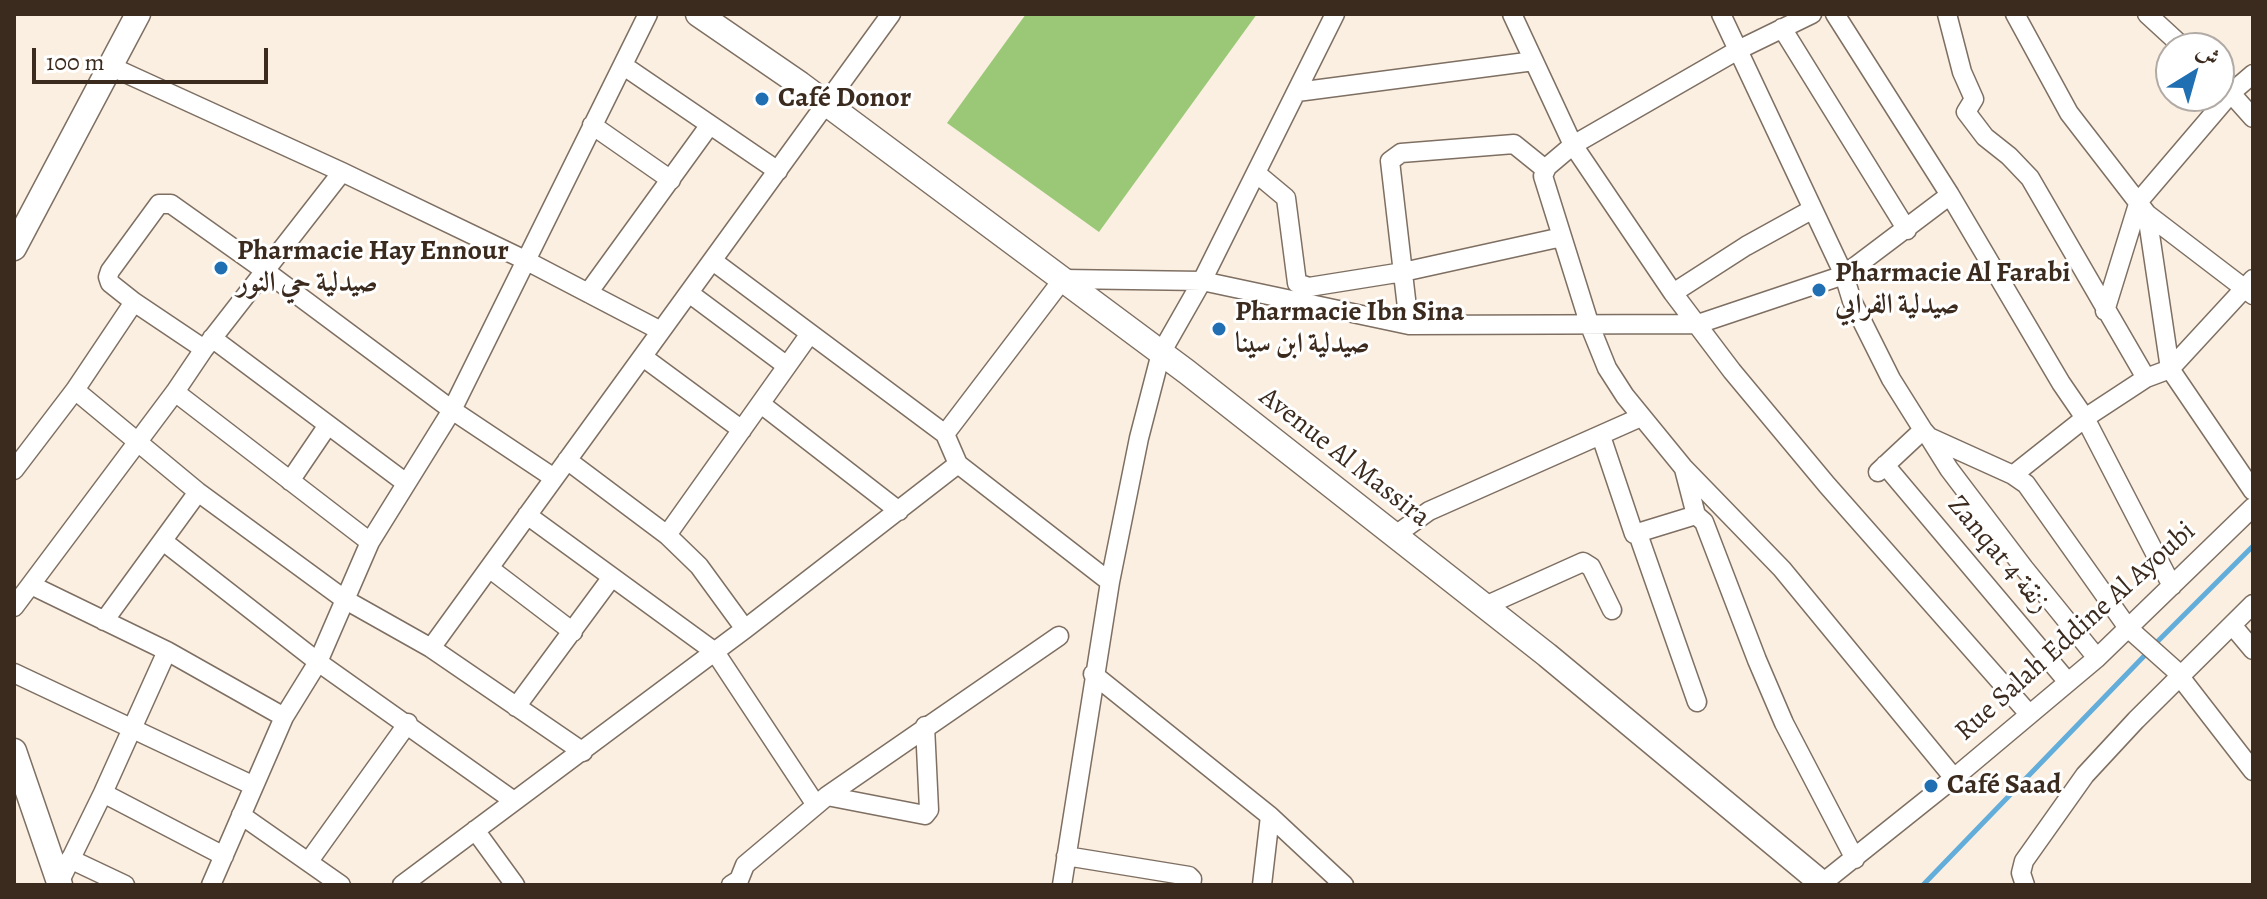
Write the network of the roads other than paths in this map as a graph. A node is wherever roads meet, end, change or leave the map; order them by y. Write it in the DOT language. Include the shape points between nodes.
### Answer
graph roads {
  1 [pos="648,14"];
  2 [pos="698,14"];
  3 [pos="891,14"];
  4 [pos="1335,14"];
  5 [pos="1512,14"];
  6 [pos="1721,14"];
  7 [pos="1812,14"];
  8 [pos="1835,14"];
  9 [pos="1947,14"];
  10 [pos="2015,14"];
  11 [pos="2147,14"];
  12 [pos="130,18"];
  13 [pos="1782,28"];
  14 [pos="2167,32"];
  15 [pos="1738,50"];
  16 [pos="1534,61"];
  17 [pos="624,66"];
  18 [pos="112,67"];
  19 [pos="1297,92"];
  20 [pos="2235,97"];
  21 [pos="827,105"];
  22 [pos="2208,112"];
  23 [pos="2253,118"];
  24 [pos="592,125"];
  25 [pos="709,126"];
  26 [pos="1573,145"];
  27 [pos="1545,169"];
  28 [pos="778,171"];
  29 [pos="342,172"];
  30 [pos="1256,173"];
  31 [pos="671,180"];
  32 [pos="1950,195"];
  33 [pos="2143,207"];
  34 [pos="1813,209"];
  35 [pos="1907,230"];
  36 [pos="1562,237"];
  37 [pos="14,248"];
  38 [pos="525,260"];
  39 [pos="713,261"];
  40 [pos="264,270"];
  41 [pos="1403,272"];
  42 [pos="1844,275"];
  43 [pos="1063,279"];
  44 [pos="1202,281"];
  45 [pos="2251,288"];
  46 [pos="588,293"];
  47 [pos="689,293"];
  48 [pos="1673,293"];
  49 [pos="134,302"];
  50 [pos="2105,311"];
  51 [pos="1698,324"];
  52 [pos="1409,325"];
  53 [pos="1590,326"];
  54 [pos="661,331"];
  55 [pos="809,335"];
  56 [pos="208,344"];
  57 [pos="1161,353"];
  58 [pos="643,357"];
  59 [pos="787,366"];
  60 [pos="2170,369"];
  61 [pos="2146,378"];
  62 [pos="75,390"];
  63 [pos="175,392"];
  64 [pos="761,404"];
  65 [pos="452,410"];
  66 [pos="1641,417"];
  67 [pos="2085,418"];
  68 [pos="328,425"];
  69 [pos="742,430"];
  70 [pos="945,434"];
  71 [pos="1926,434"];
  72 [pos="1601,436"];
  73 [pos="136,441"];
  74 [pos="567,460"];
  75 [pos="958,464"];
  76 [pos="1683,467"];
  77 [pos="14,470"];
  78 [pos="2013,475"];
  79 [pos="554,478"];
  80 [pos="290,481"];
  81 [pos="406,483"];
  82 [pos="2253,491"];
  83 [pos="198,492"];
  84 [pos="2253,507"];
  85 [pos="899,511"];
  86 [pos="527,515"];
  87 [pos="1696,515"];
  88 [pos="1638,534"];
  89 [pos="667,535"];
  90 [pos="1394,536"];
  91 [pos="163,541"];
  92 [pos="370,542"];
  93 [pos="489,568"];
  94 [pos="612,577"];
  95 [pos="1110,582"];
  96 [pos="31,585"];
  97 [pos="2172,586"];
  98 [pos="344,599"];
  99 [pos="2253,604"];
  100 [pos="1485,606"];
  101 [pos="14,607"];
  102 [pos="1612,610"];
  103 [pos="104,621"];
  104 [pos="2232,625"];
  105 [pos="745,629"];
  106 [pos="573,632"];
  107 [pos="2134,633"];
  108 [pos="1059,636"];
  109 [pos="431,648"];
  110 [pos="2253,650"];
  111 [pos="167,651"];
  112 [pos="715,652"];
  113 [pos="2097,658"];
  114 [pos="318,662"];
  115 [pos="14,673"];
  116 [pos="2177,673"];
  117 [pos="1093,674"];
  118 [pos="2067,681"];
  119 [pos="1697,702"];
  120 [pos="516,707"];
  121 [pos="2029,714"];
  122 [pos="284,717"];
  123 [pos="408,723"];
  124 [pos="925,726"];
  125 [pos="130,730"];
  126 [pos="14,751"];
  127 [pos="583,752"];
  128 [pos="2253,771"];
  129 [pos="1954,778"];
  130 [pos="254,786"];
  131 [pos="103,793"];
  132 [pos="514,801"];
  133 [pos="822,801"];
  134 [pos="241,815"];
  135 [pos="1270,816"];
  136 [pos="475,830"];
  137 [pos="224,856"];
  138 [pos="1066,856"];
  139 [pos="70,859"];
  140 [pos="1855,859"];
  141 [pos="309,861"];
  142 [pos="737,883"];
  143 [pos="59,884"];
  144 [pos="125,885"];
  145 [pos="211,885"];
  146 [pos="341,885"];
  147 [pos="402,885"];
  148 [pos="515,885"];
  149 [pos="1062,885"];
  150 [pos="1191,885"];
  151 [pos="1262,885"];
  152 [pos="1344,885"];
  153 [pos="1822,885"];
  154 [pos="2025,885"];
  1 -- 17 [label="street"];
  2 -- 21 [label="street, Avenue Al Massira"];
  3 -- 21 [label="street"];
  4 -- 19 [label="street"];
  5 -- 16 [label="street"];
  6 -- 15 [label="street"];
  7 -- 13 [label="street"];
  8 -- 32 [label="street"];
  9 -- 50 [label="street" via="1974,99 1966,112 2030,178"];
  10 -- 33 [label="street" via="2069,113"];
  11 -- 14 [label="street"];
  12 -- 18 [label="street"];
  13 -- 15 [label="street"];
  13 -- 35 [label="street"];
  15 -- 26 [label="street"];
  15 -- 34 [label="street"];
  16 -- 19 [label="street"];
  16 -- 26 [label="street"];
  17 -- 24 [label="street"];
  17 -- 25 [label="street"];
  18 -- 29 [label="street"];
  18 -- 37 [label="street"];
  19 -- 30 [label="street"];
  20 -- 23 [label="street"];
  21 -- 28 [label="street"];
  21 -- 43 [label="street, Avenue Al Massira"];
  22 -- 33 [label="street"];
  24 -- 31 [label="street"];
  24 -- 38 [label="street"];
  25 -- 28 [label="street"];
  25 -- 31 [label="street"];
  26 -- 27 [label="street"];
  26 -- 48 [label="street"];
  27 -- 36 [label="street"];
  27 -- 41 [label="street" via="1514,144 1401,153 1390,161"];
  28 -- 39 [label="street"];
  29 -- 38 [label="street"];
  29 -- 40 [label="street"];
  30 -- 41 [label="street" via="1286,198 1297,283 1309,287"];
  30 -- 44 [label="street"];
  31 -- 46 [label="street"];
  32 -- 35 [label="street"];
  32 -- 67 [label="street"];
  33 -- 45 [label="street"];
  33 -- 50 [label="street"];
  33 -- 60 [label="street"];
  34 -- 42 [label="street"];
  34 -- 48 [label="street"];
  35 -- 42 [label="street"];
  36 -- 41 [label="street"];
  36 -- 53 [label="street"];
  38 -- 46 [label="street"];
  38 -- 65 [label="street"];
  39 -- 47 [label="street"];
  39 -- 55 [label="street"];
  40 -- 49 [label="street" via="171,204 159,204 108,277"];
  40 -- 56 [label="street"];
  40 -- 65 [label="street"];
  41 -- 52 [label="street"];
  42 -- 51 [label="street"];
  42 -- 71 [label="street" via="1874,346"];
  43 -- 44 [label="street"];
  43 -- 57 [label="street, Avenue Al Massira"];
  43 -- 70 [label="street"];
  44 -- 52 [label="street"];
  44 -- 57 [label="street"];
  45 -- 60 [label="street"];
  46 -- 54 [label="street"];
  47 -- 54 [label="street"];
  47 -- 59 [label="street"];
  48 -- 51 [label="street"];
  49 -- 56 [label="street"];
  49 -- 62 [label="street"];
  50 -- 61 [label="street"];
  51 -- 53 [label="street"];
  51 -- 121 [label="street" via="1827,485"];
  52 -- 53 [label="street"];
  53 -- 66 [label="street" via="1607,368"];
  54 -- 58 [label="street"];
  55 -- 59 [label="street"];
  55 -- 70 [label="street"];
  56 -- 63 [label="street"];
  56 -- 68 [label="street"];
  57 -- 90 [label="street, Avenue Al Massira"];
  57 -- 95 [label="street"];
  58 -- 69 [label="street"];
  58 -- 74 [label="street"];
  59 -- 64 [label="street"];
  60 -- 61 [label="street"];
  60 -- 82 [label="street"];
  61 -- 67 [label="street"];
  62 -- 73 [label="street"];
  62 -- 77 [label="street"];
  63 -- 73 [label="street"];
  63 -- 80 [label="street"];
  64 -- 69 [label="street"];
  64 -- 85 [label="street"];
  65 -- 79 [label="street"];
  65 -- 81 [label="street"];
  66 -- 72 [label="street"];
  66 -- 76 [label="street"];
  67 -- 78 [label="street"];
  67 -- 97 [label="street"];
  68 -- 80 [label="street"];
  68 -- 81 [label="street"];
  69 -- 89 [label="street"];
  70 -- 75 [label="street"];
  71 -- 78 [label="street"];
  71 -- 113 [label="street"];
  71 -- 118 [label="street, Zanqat 4 زنقة" via="1881,469"];
  72 -- 88 [label="street" via="1632,532"];
  72 -- 90 [label="street" via="1429,511"];
  73 -- 83 [label="street"];
  73 -- 96 [label="street"];
  74 -- 79 [label="street"];
  74 -- 89 [label="street"];
  75 -- 85 [label="street"];
  75 -- 95 [label="street"];
  76 -- 87 [label="street"];
  76 -- 129 [label="street" via="1791,580"];
  78 -- 107 [label="street" via="2026,484"];
  79 -- 86 [label="street"];
  80 -- 92 [label="street"];
  81 -- 92 [label="street"];
  83 -- 91 [label="street"];
  83 -- 98 [label="street"];
  84 -- 97 [label="street, Rue Salah Eddine Al Ayoubi"];
  85 -- 105 [label="street"];
  86 -- 93 [label="street"];
  86 -- 94 [label="street"];
  87 -- 88 [label="street"];
  87 -- 140 [label="street" via="1704,522 1784,723"];
  88 -- 119 [label="street"];
  89 -- 105 [label="street" via="699,566"];
  90 -- 100 [label="street, Avenue Al Massira"];
  91 -- 103 [label="street"];
  91 -- 114 [label="street"];
  92 -- 98 [label="street"];
  93 -- 106 [label="street"];
  93 -- 109 [label="street"];
  94 -- 106 [label="street"];
  94 -- 112 [label="street"];
  95 -- 117 [label="street"];
  96 -- 101 [label="street"];
  96 -- 103 [label="street"];
  97 -- 107 [label="street, Rue Salah Eddine Al Ayoubi"];
  98 -- 109 [label="street"];
  98 -- 114 [label="street"];
  99 -- 104 [label="street"];
  100 -- 102 [label="street" via="1583,562 1591,567"];
  100 -- 153 [label="street, Avenue Al Massira"];
  103 -- 111 [label="street"];
  104 -- 110 [label="street"];
  104 -- 116 [label="street"];
  105 -- 112 [label="street"];
  106 -- 120 [label="street"];
  107 -- 113 [label="street, Rue Salah Eddine Al Ayoubi"];
  107 -- 116 [label="street"];
  108 -- 124 [label="street"];
  109 -- 120 [label="street"];
  111 -- 122 [label="street"];
  111 -- 125 [label="street"];
  112 -- 127 [label="street"];
  112 -- 133 [label="street"];
  113 -- 118 [label="street, Rue Salah Eddine Al Ayoubi"];
  114 -- 122 [label="street"];
  114 -- 123 [label="street"];
  115 -- 125 [label="street"];
  116 -- 128 [label="street"];
  116 -- 154 [label="street" via="2077,785 2024,861"];
  117 -- 135 [label="street"];
  117 -- 138 [label="street"];
  118 -- 121 [label="street, Rue Salah Eddine Al Ayoubi"];
  120 -- 127 [label="street"];
  121 -- 129 [label="street, Rue Salah Eddine Al Ayoubi"];
  122 -- 130 [label="street"];
  123 -- 132 [label="street"];
  123 -- 141 [label="street"];
  124 -- 133 [label="street"];
  124 -- 133 [label="street" via="925,815"];
  125 -- 130 [label="street"];
  125 -- 131 [label="street"];
  126 -- 143 [label="street"];
  127 -- 132 [label="street"];
  129 -- 140 [label="street, Rue Salah Eddine Al Ayoubi"];
  130 -- 134 [label="street"];
  131 -- 137 [label="street"];
  131 -- 139 [label="street"];
  132 -- 136 [label="street"];
  133 -- 142 [label="street" via="745,865"];
  134 -- 137 [label="street"];
  134 -- 141 [label="street"];
  135 -- 151 [label="street"];
  135 -- 152 [label="street"];
  136 -- 147 [label="street"];
  136 -- 148 [label="street"];
  137 -- 145 [label="street"];
  138 -- 149 [label="street"];
  138 -- 150 [label="street" via="1189,876"];
  139 -- 143 [label="street"];
  139 -- 144 [label="street"];
  140 -- 153 [label="street, Rue Salah Eddine Al Ayoubi"];
  141 -- 146 [label="street"];
}
